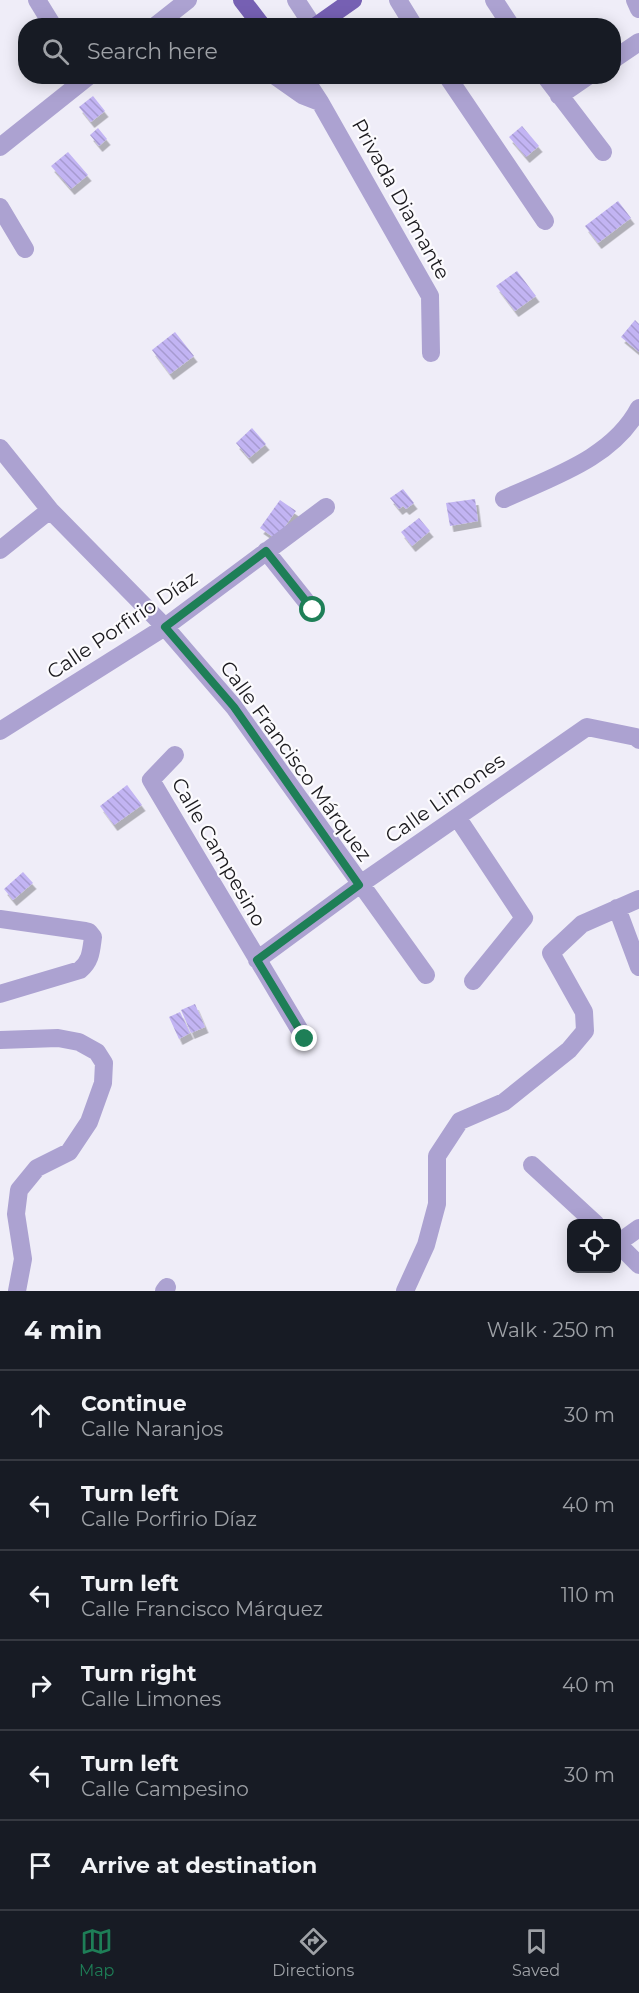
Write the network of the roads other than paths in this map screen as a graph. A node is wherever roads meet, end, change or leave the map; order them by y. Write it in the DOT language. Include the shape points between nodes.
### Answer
graph roads {
  1 [pos="37,0"];
  2 [pos="188,0"];
  3 [pos="242,0"];
  4 [pos="296,0"];
  5 [pos="398,0"];
  6 [pos="494,0"];
  7 [pos="635,0"];
  8 [pos="347,2"];
  9 [pos="639,9"];
  10 [pos="48,18"];
  11 [pos="165,18"];
  12 [pos="256,18"];
  13 [pos="309,18"];
  14 [pos="326,18"];
  15 [pos="409,18"];
  16 [pos="506,18"];
  17 [pos="639,42"];
  18 [pos="621,54"];
  19 [pos="79,84"];
  20 [pos="286,84"];
  21 [pos="308,84"];
  22 [pos="452,84"];
  23 [pos="551,84"];
  24 [pos="576,84"];
  25 [pos="559,96"];
  26 [pos="320,102"];
  27 [pos="0,147"];
  28 [pos="603,152"];
  29 [pos="0,207"];
  30 [pos="545,221"];
  31 [pos="25,249"];
  32 [pos="431,353"];
  33 [pos="639,408"];
  34 [pos="0,448"];
  35 [pos="504,499"];
  36 [pos="326,507"];
  37 [pos="50,510"];
  38 [pos="0,550"];
  39 [pos="266,551"];
  40 [pos="313,610"];
  41 [pos="165,627"];
  42 [pos="0,731"];
  43 [pos="639,740"];
  44 [pos="175,755"];
  45 [pos="457,817"];
  46 [pos="359,885"];
  47 [pos="639,899"];
  48 [pos="617,908"];
  49 [pos="0,919"];
  50 [pos="257,960"];
  51 [pos="639,967"];
  52 [pos="426,975"];
  53 [pos="473,981"];
  54 [pos="0,994"];
  55 [pos="305,1039"];
  56 [pos="0,1040"];
  57 [pos="532,1165"];
  58 [pos="591,1219"];
  59 [pos="639,1228"];
  60 [pos="621,1240"];
  61 [pos="621,1247"];
  62 [pos="639,1265"];
  63 [pos="17,1291"];
  64 [pos="405,1291"];
  1 -- 10 [label="street"];
  2 -- 11 [label="street"];
  3 -- 12 [label="main road"];
  4 -- 13 [label="street"];
  5 -- 15 [label="street"];
  6 -- 16 [label="street"];
  7 -- 9 [label="street"];
  8 -- 14 [label="main road"];
  17 -- 18 [label="street"];
  19 -- 27 [label="street"];
  20 -- 26 [label="street"];
  21 -- 26 [label="street, Privada Diamante"];
  22 -- 30 [label="street"];
  23 -- 25 [label="street"];
  24 -- 25 [label="street"];
  25 -- 28 [label="street"];
  26 -- 32 [label="street, Privada Diamante" via="430,296"];
  29 -- 31 [label="street"];
  33 -- 35 [label="street" via="632,421 606,447 575,468"];
  34 -- 37 [label="street, Calle Francisco Márquez"];
  36 -- 39 [label="street, Calle Porfirio Díaz"];
  37 -- 38 [label="street"];
  37 -- 41 [label="street, Calle Francisco Márquez"];
  39 -- 40 [label="street"];
  39 -- 41 [label="street, Calle Porfirio Díaz"];
  41 -- 42 [label="street, Calle Porfirio Díaz"];
  41 -- 46 [label="street, Calle Francisco Márquez" via="234,707"];
  43 -- 45 [label="street, Calle Limones" via="587,727"];
  44 -- 50 [label="street, Calle Campesino" via="151,780"];
  45 -- 46 [label="street, Calle Limones"];
  45 -- 53 [label="street" via="524,918"];
  46 -- 50 [label="street, Calle Limones"];
  46 -- 52 [label="street, Calle Francisco Márquez"];
  47 -- 48 [label="street"];
  48 -- 51 [label="street"];
  48 -- 64 [label="street" via="582,924 551,953 584,1012 585,1031 569,1050 504,1102 460,1121 437,1156 437,1204 426,1245"];
  49 -- 54 [label="street" via="85,931 93,937 91,955 80,970"];
  50 -- 55 [label="street, Calle Campesino"];
  56 -- 63 [label="street" via="58,1038 80,1042 98,1052 104,1063 103,1083 84,1130 69,1152 37,1168 19,1190 16,1214 23,1259"];
  57 -- 58 [label="street"];
  59 -- 60 [label="street"];
  61 -- 62 [label="street"];
}
